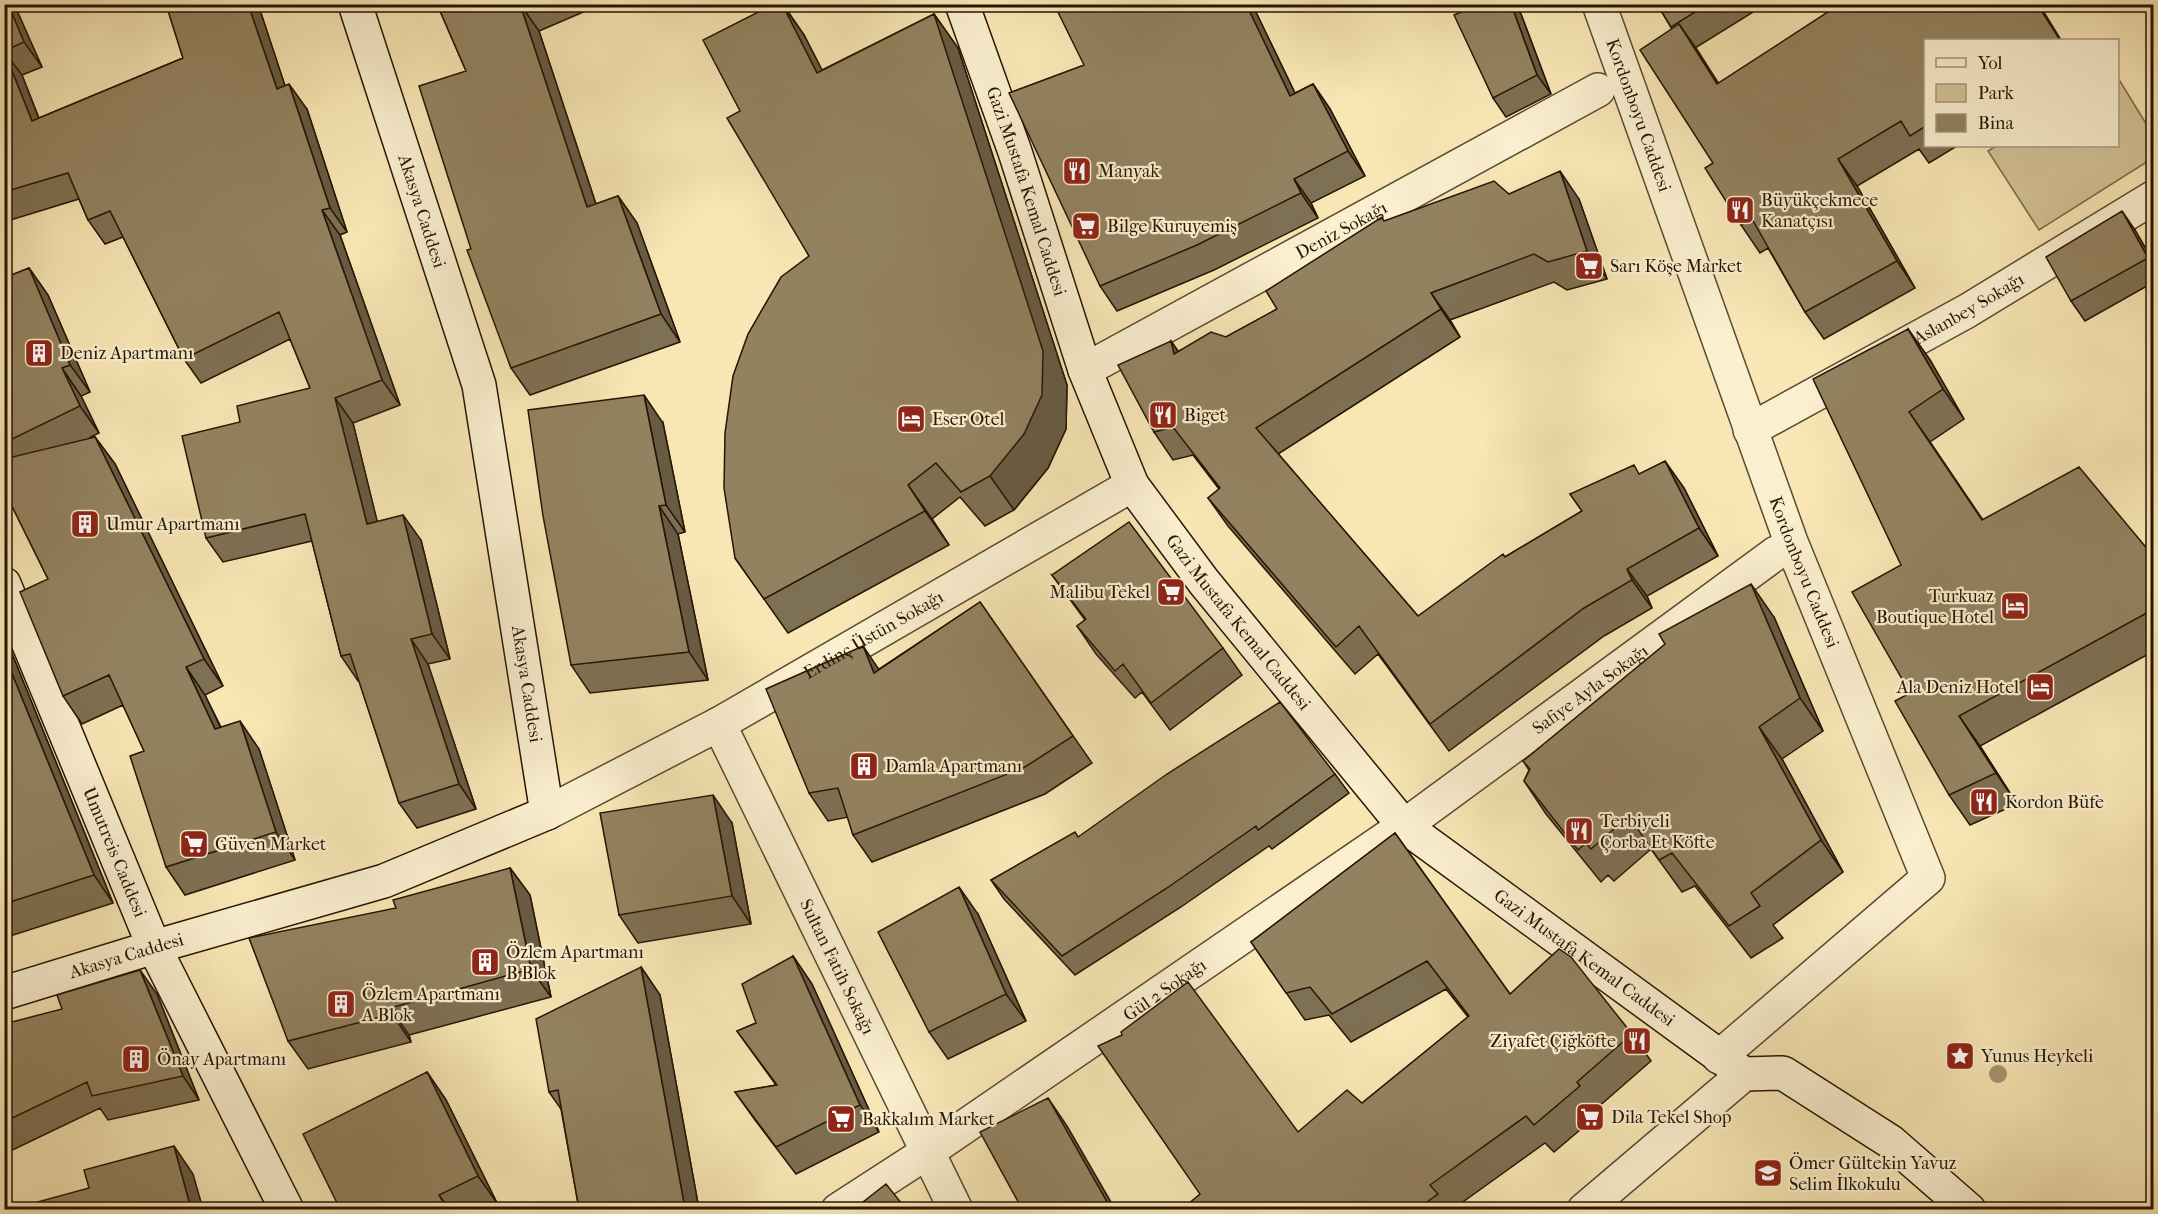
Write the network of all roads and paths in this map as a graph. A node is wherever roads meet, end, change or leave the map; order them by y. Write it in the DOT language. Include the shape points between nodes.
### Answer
graph roads {
  1 [pos="355,4"];
  2 [pos="962,4"];
  3 [pos="1599,4"];
  4 [pos="1598,90"];
  5 [pos="2154,197"];
  6 [pos="1084,370"];
  7 [pos="1750,430"];
  8 [pos="1132,485"];
  9 [pos="1776,553"];
  10 [pos="4,584"];
  11 [pos="719,724"];
  12 [pos="547,813"];
  13 [pos="1404,826"];
  14 [pos="154,947"];
  15 [pos="4,993"];
  16 [pos="1732,1066"];
  17 [pos="926,1153"];
  18 [pos="287,1209"];
  19 [pos="838,1209"];
  20 [pos="956,1209"];
  21 [pos="1584,1209"];
  22 [pos="1969,1209"];
  1 -- 12 [label="street, Akasya Caddesi" via="478,385"];
  2 -- 6 [label="street, Gazi Mustafa Kemal Caddesi" via="1015,152"];
  3 -- 7 [label="street, Kordonboyu Caddesi"];
  4 -- 6 [label="street, Deniz Sokağı"];
  5 -- 7 [label="street, Aslanbey Sokağı" via="1967,311"];
  6 -- 8 [label="street, Gazi Mustafa Kemal Caddesi"];
  7 -- 16 [label="street, Kordonboyu Caddesi" via="1795,553 1929,878"];
  8 -- 11 [label="street, Erdinç Üstün Sokağı"];
  8 -- 13 [label="street, Gazi Mustafa Kemal Caddesi" via="1204,582"];
  9 -- 13 [label="street, Safiye Ayla Sokağı"];
  10 -- 14 [label="street, Umutreis Caddesi"];
  11 -- 12 [label="street, Erdinç Üstün Sokağı"];
  11 -- 17 [label="street, Sultan Fatih Sokağı"];
  12 -- 14 [label="street, Akasya Caddesi" via="384,881"];
  13 -- 16 [label="street, Gazi Mustafa Kemal Caddesi"];
  13 -- 17 [label="street, Gül 2 Sokağı"];
  14 -- 15 [label="street, Akasya Caddesi"];
  14 -- 18 [label="street, Umutreis Caddesi"];
  16 -- 21 [label="street"];
  16 -- 22 [label="street" via="1783,1073 1891,1142"];
  17 -- 19 [label="street, Gül 2 Sokağı"];
  17 -- 20 [label="street, Sultan Fatih Sokağı"];
}
